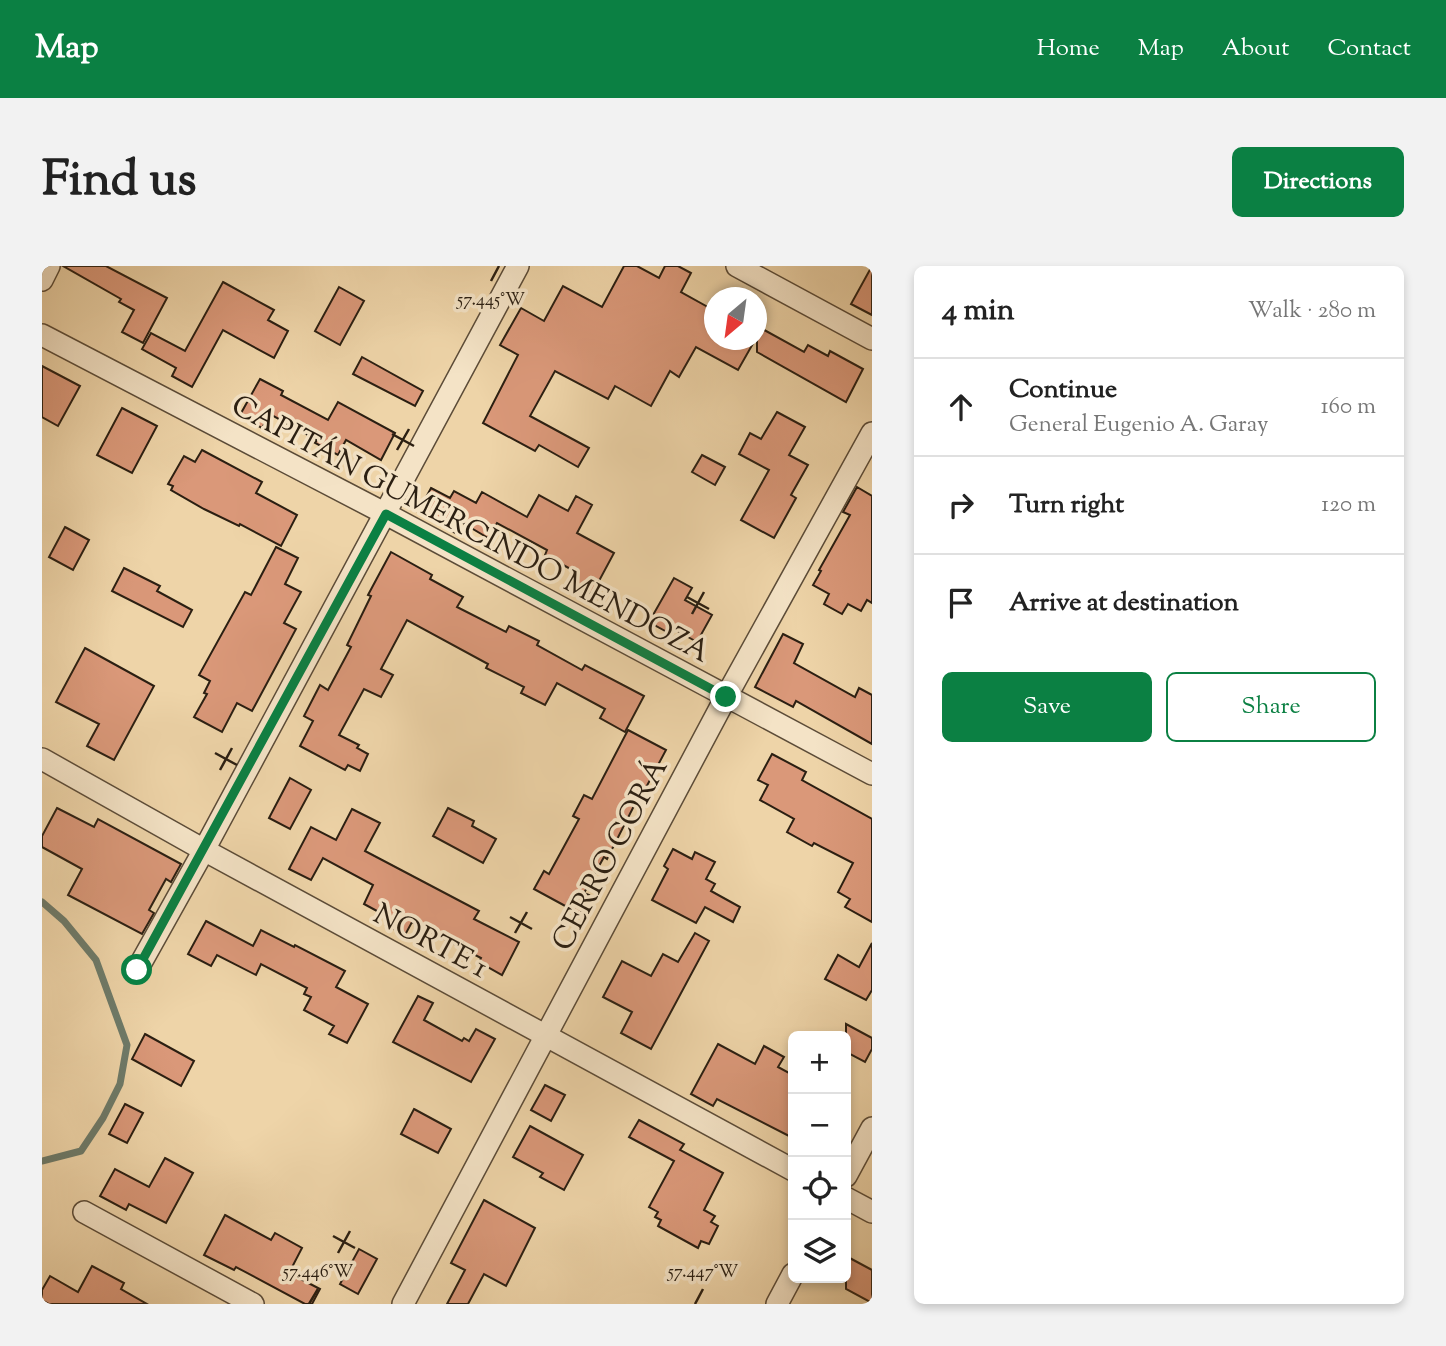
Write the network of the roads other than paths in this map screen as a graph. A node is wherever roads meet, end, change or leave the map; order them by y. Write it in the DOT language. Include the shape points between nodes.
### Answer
graph roads {
  1 [pos="49,266"];
  2 [pos="518,266"];
  3 [pos="737,266"];
  4 [pos="42,280"];
  5 [pos="42,335"];
  6 [pos="872,339"];
  7 [pos="872,433"];
  8 [pos="386,514"];
  9 [pos="726,697"];
  10 [pos="42,759"];
  11 [pos="872,774"];
  12 [pos="204,850"];
  13 [pos="137,970"];
  14 [pos="546,1036"];
  15 [pos="872,1128"];
  16 [pos="788,1167"];
  17 [pos="851,1167"];
  18 [pos="851,1201"];
  19 [pos="84,1212"];
  20 [pos="872,1212"];
  21 [pos="788,1283"];
  22 [pos="253,1304"];
  23 [pos="403,1304"];
  24 [pos="777,1304"];
  1 -- 4 [label="street"];
  2 -- 8 [label="street"];
  3 -- 6 [label="street"];
  5 -- 8 [label="street, CAPITÁN GUMERCINDO MENDOZA"];
  7 -- 9 [label="street, CERRO CORÁ"];
  8 -- 9 [label="street, CAPITÁN GUMERCINDO MENDOZA"];
  8 -- 12 [label="street"];
  9 -- 11 [label="street, CAPITÁN GUMERCINDO MENDOZA"];
  9 -- 14 [label="street, CERRO CORÁ"];
  10 -- 12 [label="street, NORTE 1"];
  12 -- 13 [label="street"];
  12 -- 14 [label="street, NORTE 1"];
  14 -- 16 [label="street, NORTE 1"];
  14 -- 23 [label="street, CERRO CORÁ"];
  15 -- 17 [label="street"];
  18 -- 20 [label="street"];
  19 -- 22 [label="street"];
  21 -- 24 [label="street"];
}
